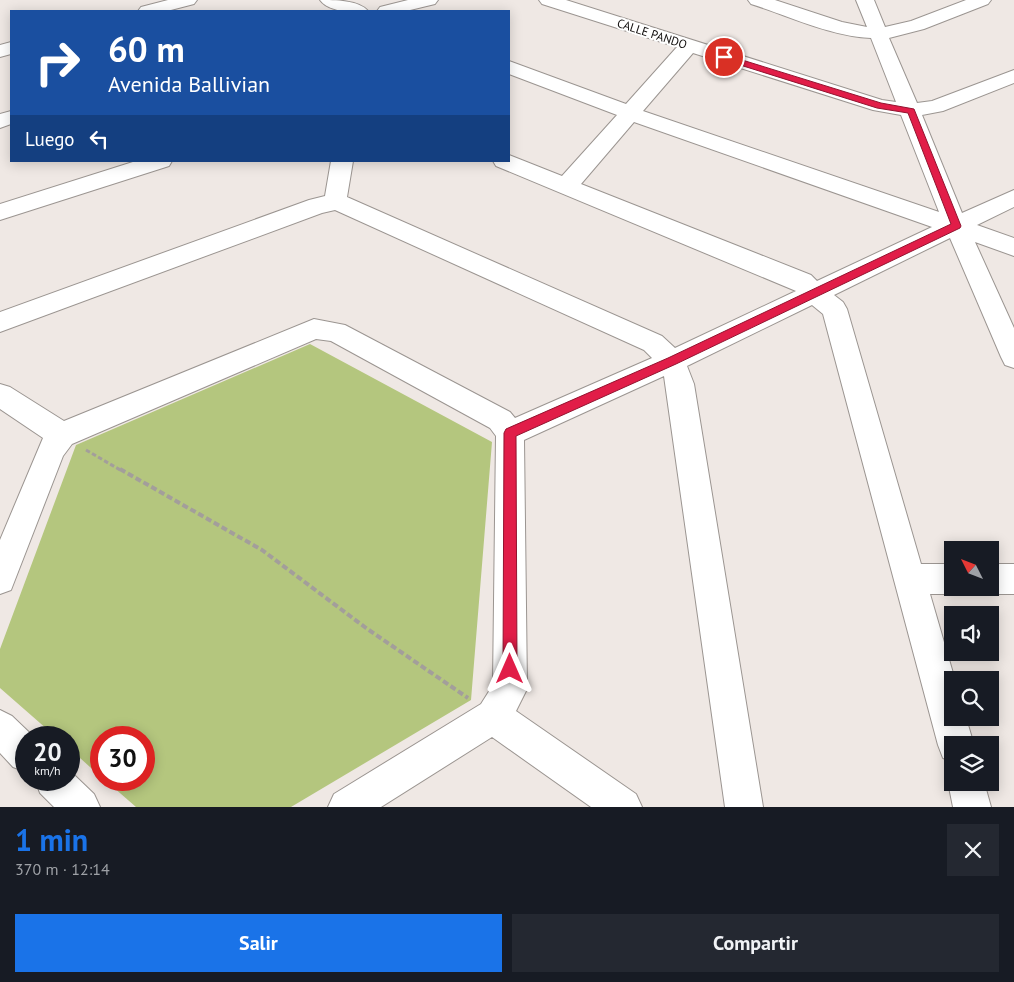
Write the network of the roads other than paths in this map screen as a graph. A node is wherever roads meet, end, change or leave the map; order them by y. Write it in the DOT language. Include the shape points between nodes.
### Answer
graph roads {
  1 [pos="188,0"];
  2 [pos="329,0"];
  3 [pos="373,0"];
  4 [pos="429,0"];
  5 [pos="548,0"];
  6 [pos="757,0"];
  7 [pos="865,0"];
  8 [pos="982,0"];
  9 [pos="151,10"];
  10 [pos="357,10"];
  11 [pos="362,10"];
  12 [pos="390,10"];
  13 [pos="879,33"];
  14 [pos="689,46"];
  15 [pos="510,67"];
  16 [pos="1014,76"];
  17 [pos="911,110"];
  18 [pos="630,112"];
  19 [pos="154,162"];
  20 [pos="342,162"];
  21 [pos="506,162"];
  22 [pos="105,169"];
  23 [pos="566,186"];
  24 [pos="1014,198"];
  25 [pos="335,202"];
  26 [pos="0,212"];
  27 [pos="956,226"];
  28 [pos="1014,248"];
  29 [pos="816,292"];
  30 [pos="0,322"];
  31 [pos="1014,357"];
  32 [pos="672,361"];
  33 [pos="0,395"];
  34 [pos="510,433"];
  35 [pos="62,435"];
  36 [pos="0,579"];
  37 [pos="910,579"];
  38 [pos="944,579"];
  39 [pos="999,579"];
  40 [pos="1014,579"];
  41 [pos="493,716"];
  42 [pos="0,728"];
  43 [pos="954,736"];
  44 [pos="15,743"];
  45 [pos="64,791"];
  46 [pos="968,791"];
  47 [pos="81,807"];
  48 [pos="347,807"];
  49 [pos="623,807"];
  50 [pos="744,807"];
  51 [pos="972,807"];
  1 -- 9 [label="street"];
  2 -- 10 [label="street"];
  3 -- 11 [label="street"];
  4 -- 12 [label="street"];
  5 -- 14 [label="street, CALLE PANDO"];
  6 -- 13 [label="street" via="853,30"];
  7 -- 13 [label="street"];
  8 -- 13 [label="street" via="900,30"];
  13 -- 17 [label="street"];
  14 -- 17 [label="street, CALLE PANDO" via="880,106"];
  14 -- 18 [label="street"];
  15 -- 18 [label="street"];
  16 -- 17 [label="street, CALLE PANDO" via="936,107"];
  17 -- 27 [label="street"];
  18 -- 23 [label="street"];
  18 -- 27 [label="street"];
  19 -- 22 [label="street"];
  20 -- 25 [label="street"];
  21 -- 23 [label="street"];
  22 -- 26 [label="street"];
  23 -- 29 [label="street" via="802,282"];
  24 -- 27 [label="street"];
  25 -- 30 [label="street"];
  25 -- 32 [label="street" via="348,205 654,343"];
  27 -- 28 [label="street"];
  27 -- 29 [label="street"];
  27 -- 31 [label="street"];
  29 -- 32 [label="street"];
  29 -- 37 [label="street" via="834,309"];
  32 -- 34 [label="street"];
  32 -- 50 [label="street" via="680,384"];
  33 -- 35 [label="street"];
  34 -- 35 [label="street" via="500,420 336,332 314,329"];
  34 -- 41 [label="street" via="510,689"];
  35 -- 36 [label="street" via="51,449"];
  37 -- 38 [label="street"];
  37 -- 43 [label="street"];
  39 -- 40 [label="street"];
  41 -- 48 [label="street"];
  41 -- 49 [label="street"];
  42 -- 44 [label="street"];
  45 -- 47 [label="street"];
  46 -- 51 [label="street"];
}
